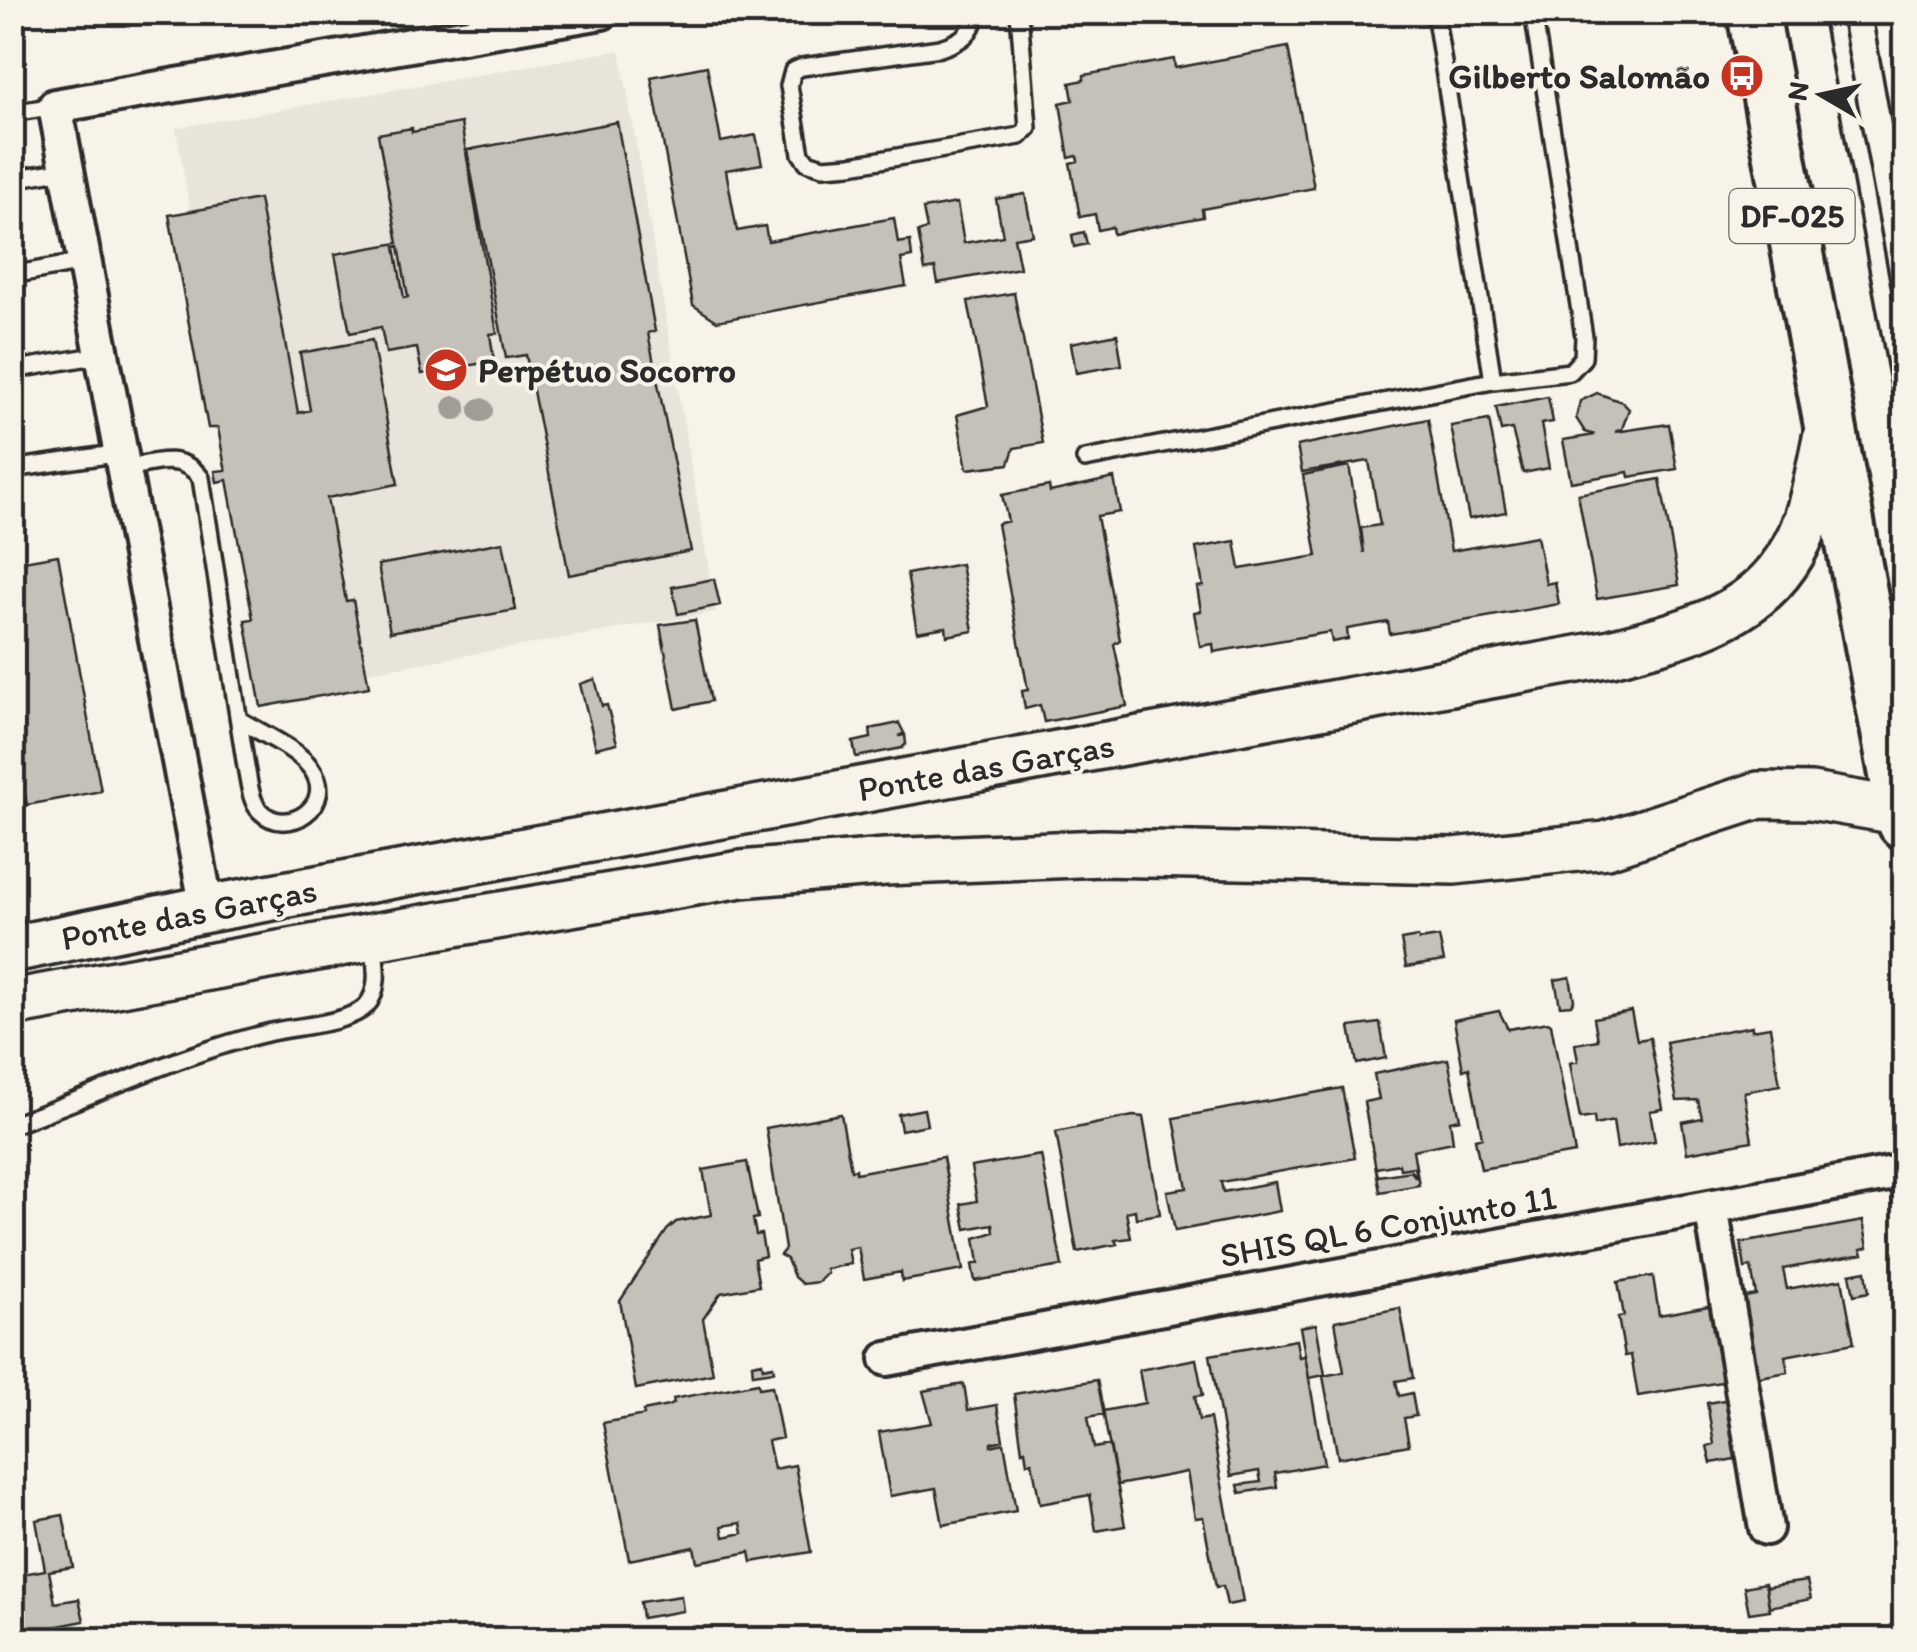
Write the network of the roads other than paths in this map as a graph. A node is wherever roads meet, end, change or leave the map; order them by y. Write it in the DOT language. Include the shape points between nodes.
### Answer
graph roads {
  1 [pos="602,12"];
  2 [pos="976,12"];
  3 [pos="1019,12"];
  4 [pos="1435,12"];
  5 [pos="1533,12"];
  6 [pos="1753,12"];
  7 [pos="1831,12"];
  8 [pos="1881,12"];
  9 [pos="55,106"];
  10 [pos="12,113"];
  11 [pos="1904,140"];
  12 [pos="66,170"];
  13 [pos="12,179"];
  14 [pos="83,262"];
  15 [pos="12,275"];
  16 [pos="101,355"];
  17 [pos="12,370"];
  18 [pos="1493,382"];
  19 [pos="1904,406"];
  20 [pos="1830,419"];
  21 [pos="1085,458"];
  22 [pos="122,461"];
  23 [pos="12,469"];
  24 [pos="240,720"];
  25 [pos="1904,816"];
  26 [pos="207,909"];
  27 [pos="372,936"];
  28 [pos="12,949"];
  29 [pos="12,1003"];
  30 [pos="12,1125"];
  31 [pos="1904,1171"];
  32 [pos="1711,1207"];
  33 [pos="886,1359"];
  34 [pos="1766,1528"];
  1 -- 9 [label="street"];
  2 -- 3 [label="lane" via="973,30 951,45 793,71 789,86 806,162 851,165 1020,136 1028,128 1028,110"];
  4 -- 18 [label="lane"];
  5 -- 18 [label="lane" via="1583,358 1570,372"];
  6 -- 20 [label="main road, DF-025"];
  7 -- 19 [label="lane"];
  8 -- 11 [label="lane"];
  9 -- 10 [label="lane"];
  9 -- 12 [label="street"];
  12 -- 13 [label="lane"];
  12 -- 14 [label="street"];
  14 -- 15 [label="lane"];
  14 -- 16 [label="street"];
  16 -- 17 [label="lane"];
  16 -- 22 [label="street"];
  18 -- 21 [label="lane"];
  20 -- 25 [label="main road, DF-025"];
  20 -- 26 [label="main road, Ponte das Garças" via="1808,518 1786,564 1740,610 1684,634 1610,653"];
  22 -- 23 [label="lane"];
  22 -- 24 [label="lane" via="177,460 200,478"];
  22 -- 26 [label="street"];
  24 -- 24 [label="lane" via="254,802 276,819 305,816 318,791 308,764"];
  25 -- 27 [label="main road, Ponte das Garças" via="1811,796 1759,796 1606,844 1454,862 1102,853 885,862 741,874"];
  26 -- 28 [label="main road, Ponte das Garças"];
  27 -- 29 [label="main road, Ponte das Garças"];
  27 -- 30 [label="lane" via="376,979 364,1009 218,1046"];
  31 -- 32 [label="street, SHIS QL 6 Conjunto 11"];
  32 -- 33 [label="street, SHIS QL 6 Conjunto 11"];
  32 -- 34 [label="street"];
}
